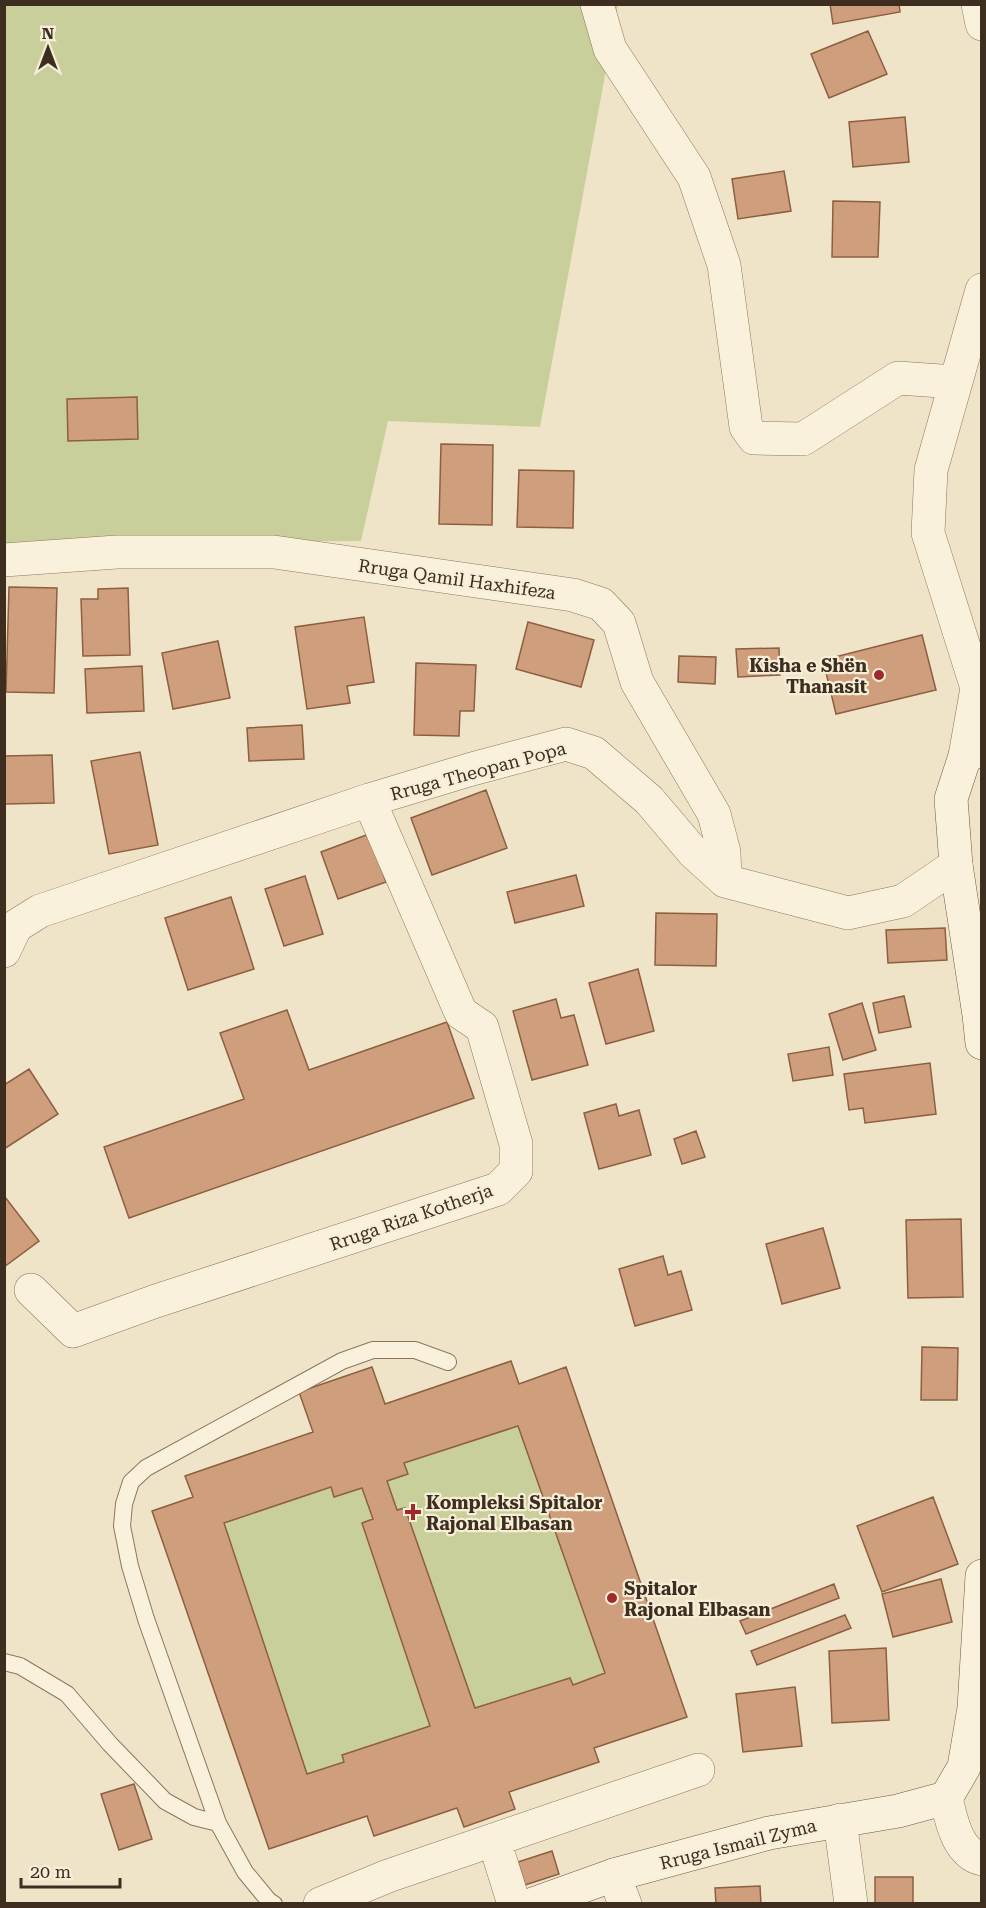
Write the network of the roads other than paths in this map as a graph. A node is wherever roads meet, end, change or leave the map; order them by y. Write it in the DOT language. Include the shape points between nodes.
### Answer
graph roads {
  1 [pos="597,4"];
  2 [pos="978,4"];
  3 [pos="981,24"];
  4 [pos="981,290"];
  5 [pos="955,382"];
  6 [pos="4,560"];
  7 [pos="979,684"];
  8 [pos="973,753"];
  9 [pos="369,800"];
  10 [pos="956,865"];
  11 [pos="725,881"];
  12 [pos="8,932"];
  13 [pos="981,1043"];
  14 [pos="31,1290"];
  15 [pos="448,1362"];
  16 [pos="981,1576"];
  17 [pos="4,1662"];
  18 [pos="698,1770"];
  19 [pos="946,1798"];
  20 [pos="840,1820"];
  21 [pos="218,1823"];
  22 [pos="494,1840"];
  23 [pos="981,1859"];
  24 [pos="619,1889"];
  25 [pos="274,1904"];
  26 [pos="320,1904"];
  27 [pos="514,1904"];
  28 [pos="533,1904"];
  29 [pos="851,1904"];
  1 -- 5 [label="street" via="610,49 694,177 724,265 746,427 754,438 803,440 898,378"];
  2 -- 3 [label="street"];
  4 -- 5 [label="street"];
  5 -- 7 [label="street" via="931,470 928,532"];
  6 -- 11 [label="street, Rruga Qamil Haxhifeza" via="117,552 274,552 573,595 601,604 619,623 637,682 714,814 724,852"];
  7 -- 8 [label="street"];
  8 -- 10 [label="street" via="951,799"];
  9 -- 11 [label="street, Rruga Theopan Popa" via="566,744 594,753 641,793 694,853"];
  9 -- 12 [label="street, Rruga Theopan Popa" via="40,910"];
  9 -- 14 [label="street, Rruga Riza Kotherja" via="461,1013 482,1027 516,1144 516,1171 498,1189 73,1331"];
  10 -- 11 [label="street, Rruga Theopan Popa" via="903,901 848,913"];
  10 -- 13 [label="street"];
  15 -- 21 [label="lane" via="415,1350 373,1350 342,1361 146,1468 131,1482 122,1526 130,1566"];
  16 -- 19 [label="street" via="974,1708 964,1767"];
  17 -- 21 [label="lane" via="20,1666 67,1694 165,1801 194,1817"];
  18 -- 22 [label="street"];
  19 -- 20 [label="street, Rruga Ismail Zyma"];
  19 -- 23 [label="street" via="956,1836 974,1857"];
  20 -- 24 [label="street, Rruga Ismail Zyma" via="768,1833"];
  20 -- 29 [label="street"];
  21 -- 25 [label="lane" via="245,1872"];
  22 -- 26 [label="street"];
  22 -- 27 [label="street"];
  24 -- 28 [label="street, Rruga Ismail Zyma"];
}
